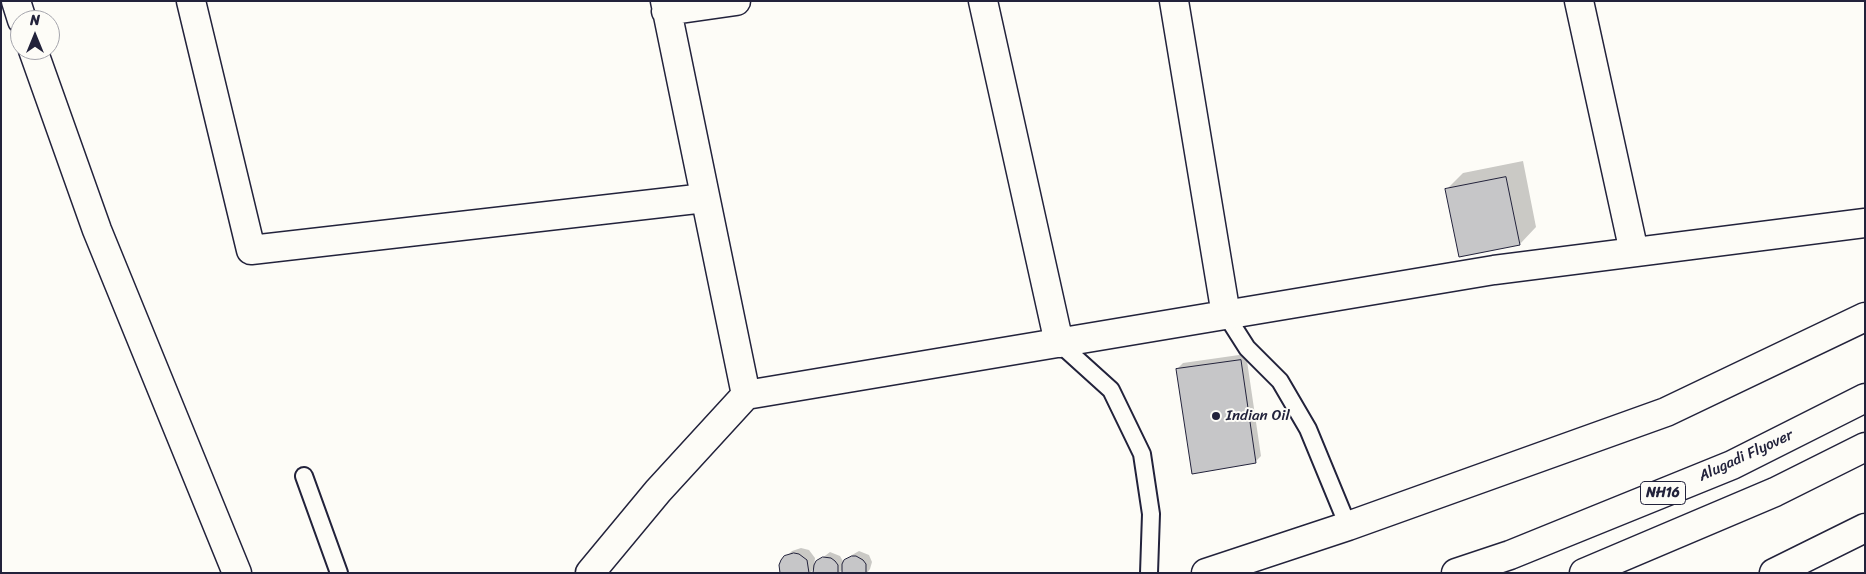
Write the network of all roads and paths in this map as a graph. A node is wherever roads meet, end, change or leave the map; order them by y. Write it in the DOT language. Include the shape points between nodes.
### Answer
graph roads {
  1 [pos="190,1"];
  2 [pos="736,1"];
  3 [pos="983,1"];
  4 [pos="1174,1"];
  5 [pos="1579,1"];
  6 [pos="665,6"];
  7 [pos="37,60"];
  8 [pos="705,198"];
  9 [pos="1865,223"];
  10 [pos="1634,252"];
  11 [pos="1226,314"];
  12 [pos="1865,317"];
  13 [pos="1058,343"];
  14 [pos="746,394"];
  15 [pos="1865,398"];
  16 [pos="1865,447"];
  17 [pos="304,476"];
  18 [pos="1348,526"];
  19 [pos="1865,528"];
  20 [pos="237,573"];
  21 [pos="340,573"];
  22 [pos="590,573"];
  23 [pos="1149,573"];
  24 [pos="1206,573"];
  25 [pos="1456,573"];
  26 [pos="1584,573"];
  27 [pos="1774,573"];
  1 -- 8 [label="main road" via="251,250"];
  2 -- 6 [label="main road"];
  3 -- 13 [label="main road"];
  4 -- 11 [label="main road"];
  5 -- 10 [label="main road"];
  6 -- 8 [label="main road"];
  7 -- 20 [label="main road" via="97,230"];
  8 -- 14 [label="main road"];
  9 -- 10 [label="main road"];
  10 -- 11 [label="main road" via="1494,270"];
  11 -- 13 [label="main road"];
  11 -- 18 [label="lane" via="1247,348 1280,381 1308,429"];
  12 -- 18 [label="main road" via="1666,412"];
  13 -- 14 [label="main road"];
  13 -- 23 [label="lane" via="1111,390 1142,454 1151,514"];
  14 -- 22 [label="main road" via="658,490"];
  15 -- 25 [label="main road, Alugadi Flyover / NH16" via="1732,465 1510,556"];
  16 -- 26 [label="main road" via="1776,492"];
  17 -- 21 [label="lane"];
  18 -- 24 [label="main road"];
  19 -- 27 [label="main road"];
}
